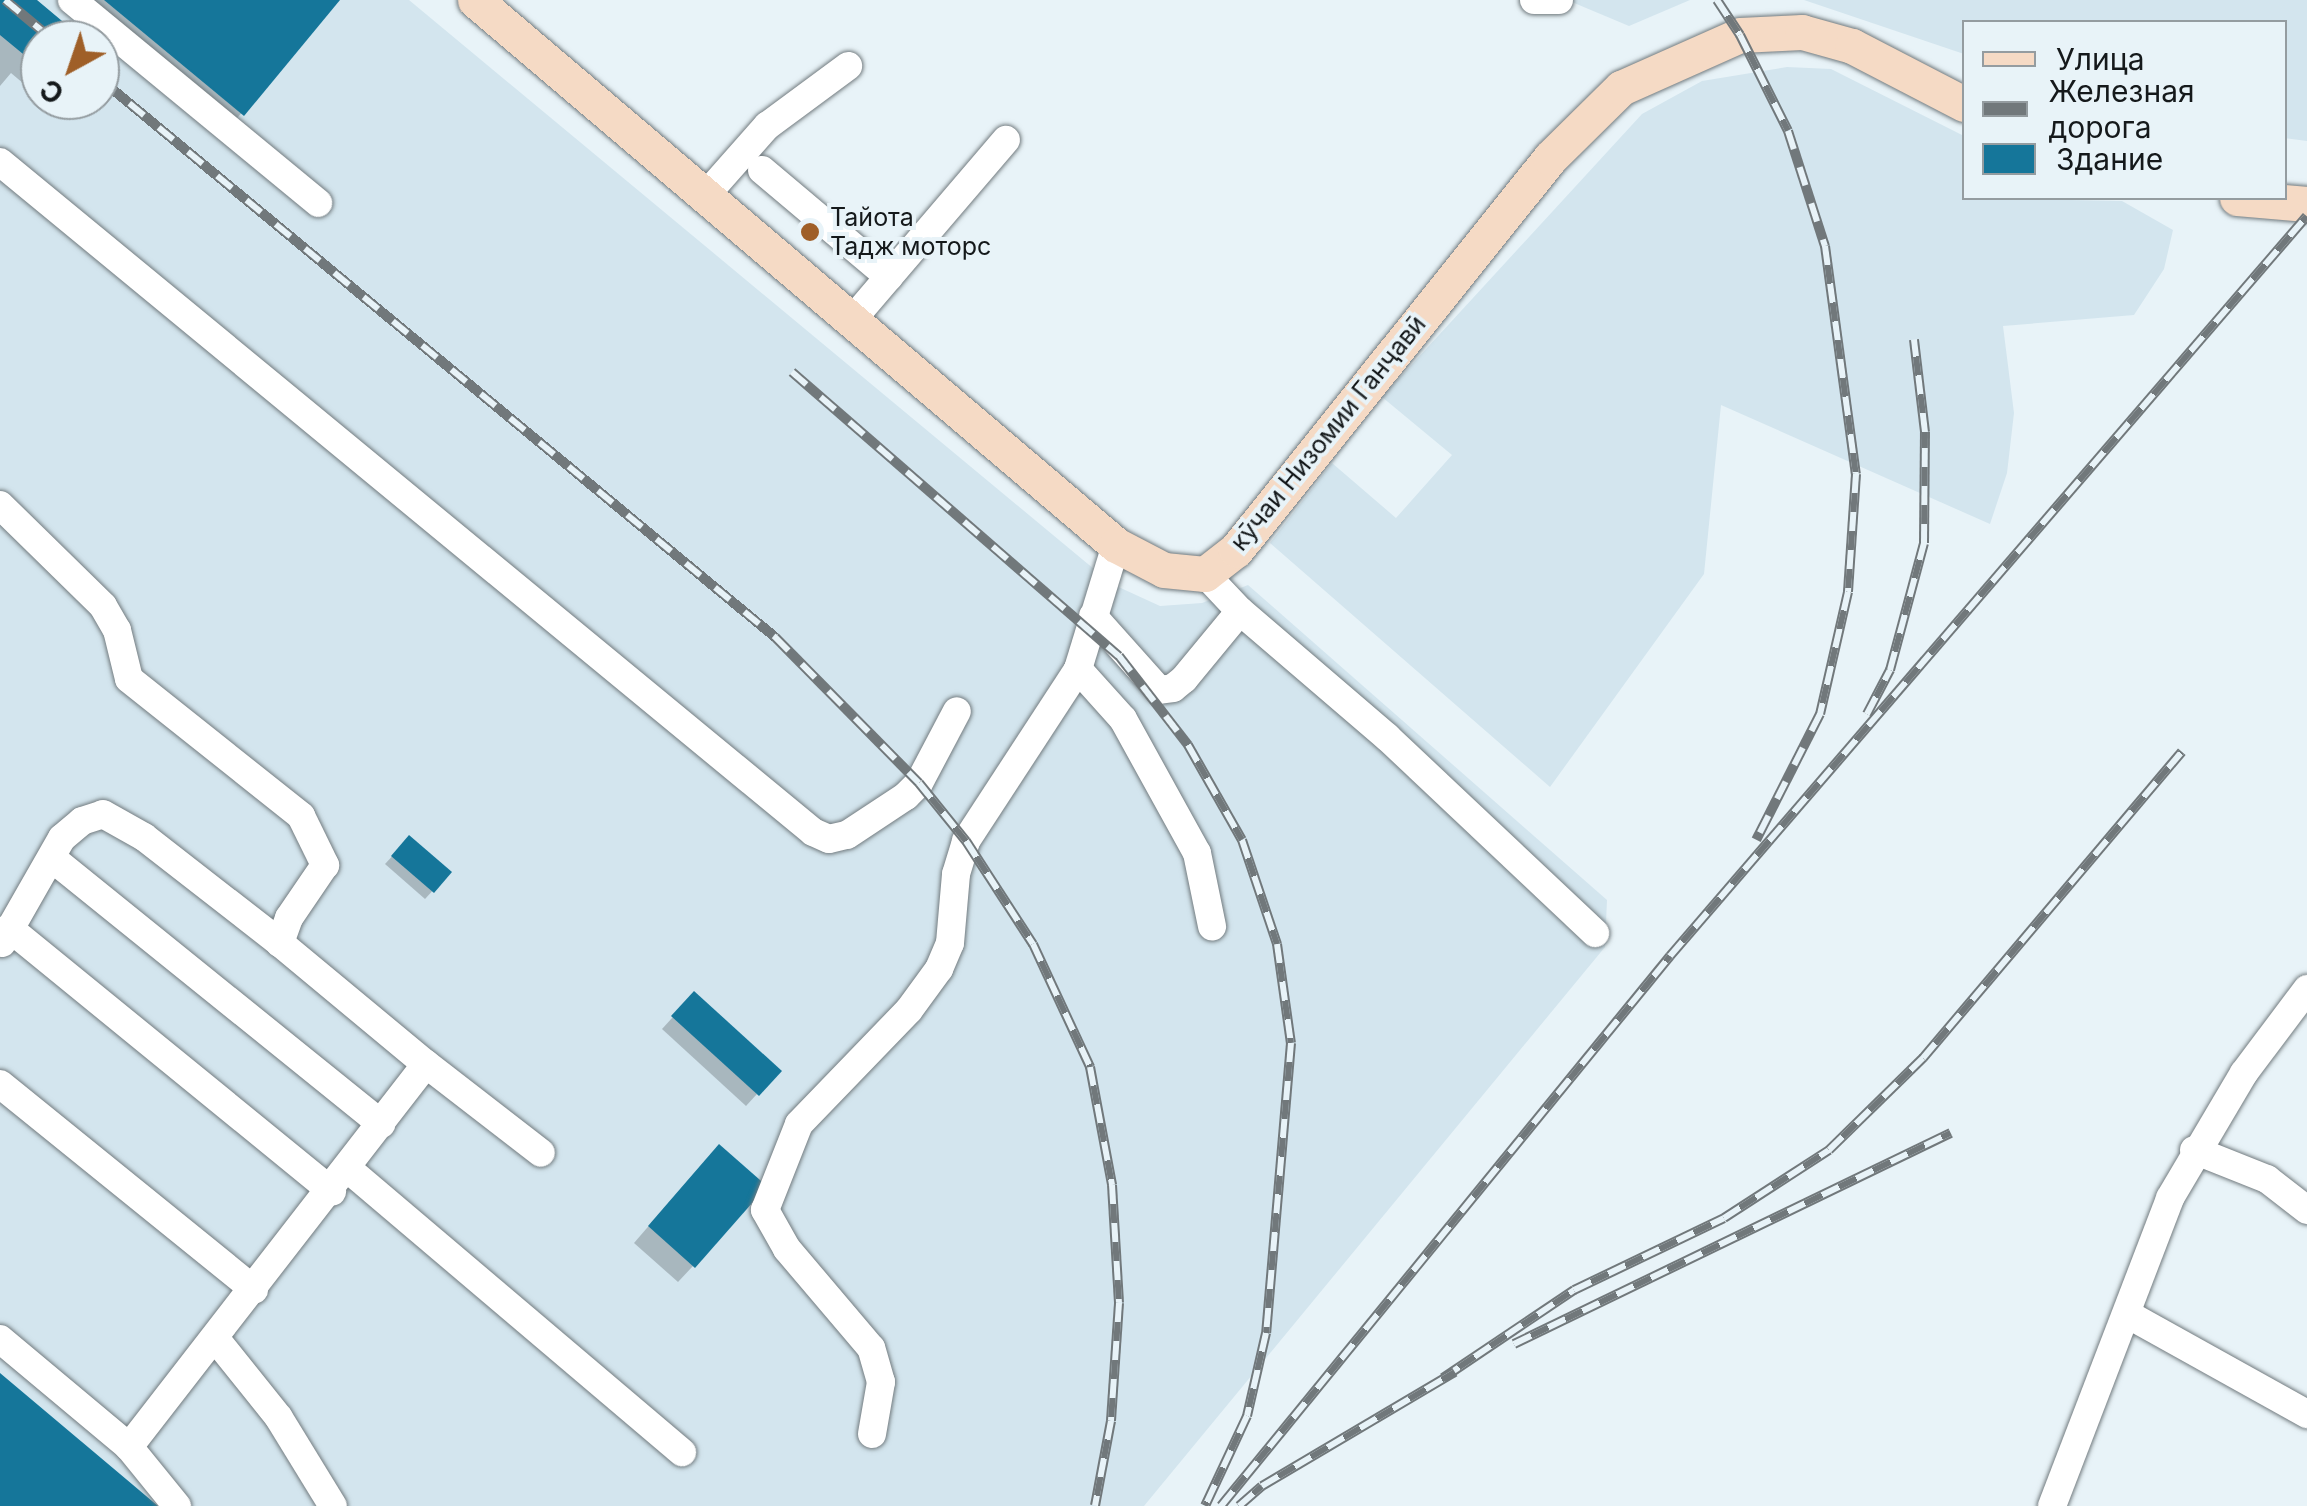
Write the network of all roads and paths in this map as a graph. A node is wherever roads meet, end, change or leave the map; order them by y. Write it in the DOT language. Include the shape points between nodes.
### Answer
graph roads {
  1 [pos="72,0"];
  2 [pos="475,0"];
  3 [pos="1534,0"];
  4 [pos="1559,0"];
  5 [pos="848,66"];
  6 [pos="1962,103"];
  7 [pos="1006,140"];
  8 [pos="0,162"];
  9 [pos="762,170"];
  10 [pos="706,196"];
  11 [pos="2260,200"];
  12 [pos="318,203"];
  13 [pos="2307,204"];
  14 [pos="888,277"];
  15 [pos="852,320"];
  16 [pos="0,505"];
  17 [pos="1116,545"];
  18 [pos="1205,574"];
  19 [pos="1240,612"];
  20 [pos="1093,616"];
  21 [pos="1078,669"];
  22 [pos="957,711"];
  23 [pos="54,859"];
  24 [pos="1212,926"];
  25 [pos="1595,933"];
  26 [pos="4,937"];
  27 [pos="280,942"];
  28 [pos="2307,988"];
  29 [pos="426,1064"];
  30 [pos="0,1084"];
  31 [pos="382,1124"];
  32 [pos="2194,1150"];
  33 [pos="540,1153"];
  34 [pos="340,1180"];
  35 [pos="2307,1210"];
  36 [pos="254,1290"];
  37 [pos="2129,1315"];
  38 [pos="215,1338"];
  39 [pos="0,1339"];
  40 [pos="2307,1414"];
  41 [pos="872,1434"];
  42 [pos="129,1448"];
  43 [pos="682,1452"];
  44 [pos="178,1506"];
  45 [pos="333,1506"];
  46 [pos="2052,1506"];
  1 -- 12 [label="street"];
  2 -- 10 [label="main road"];
  3 -- 4 [label="street"];
  5 -- 10 [label="street" via="767,126"];
  6 -- 18 [label="main road, кӯчаи Низомии Ганҷавӣ" via="1852,46 1802,32 1740,35 1621,88 1550,158 1236,550"];
  7 -- 14 [label="street"];
  8 -- 22 [label="street" via="814,832 829,839 847,835 906,796"];
  9 -- 14 [label="street"];
  10 -- 15 [label="main road"];
  11 -- 13 [label="main road"];
  14 -- 15 [label="street"];
  15 -- 17 [label="main road"];
  16 -- 27 [label="street" via="103,606 117,630 129,679 301,816 325,865"];
  17 -- 18 [label="main road" via="1164,570"];
  17 -- 20 [label="street"];
  18 -- 19 [label="street"];
  19 -- 20 [label="street" via="1184,680 1159,690"];
  19 -- 25 [label="street" via="1387,738"];
  20 -- 21 [label="street"];
  21 -- 24 [label="street" via="1123,718 1197,853"];
  21 -- 41 [label="street" via="966,842 950,944 939,969 909,1010 799,1124 764,1210 871,1348 881,1382"];
  23 -- 26 [label="street"];
  23 -- 27 [label="street" via="62,838 103,814 144,837"];
  23 -- 31 [label="street"];
  26 -- 34 [label="street"];
  27 -- 29 [label="street"];
  28 -- 32 [label="street"];
  29 -- 31 [label="street"];
  29 -- 33 [label="street"];
  30 -- 36 [label="street"];
  31 -- 34 [label="street"];
  32 -- 35 [label="street" via="2267,1179"];
  32 -- 37 [label="street"];
  34 -- 36 [label="street"];
  34 -- 43 [label="street"];
  36 -- 38 [label="street"];
  37 -- 40 [label="street"];
  37 -- 46 [label="street"];
  38 -- 42 [label="street"];
  38 -- 45 [label="street" via="279,1418"];
  39 -- 42 [label="street"];
  42 -- 44 [label="street"];
}
